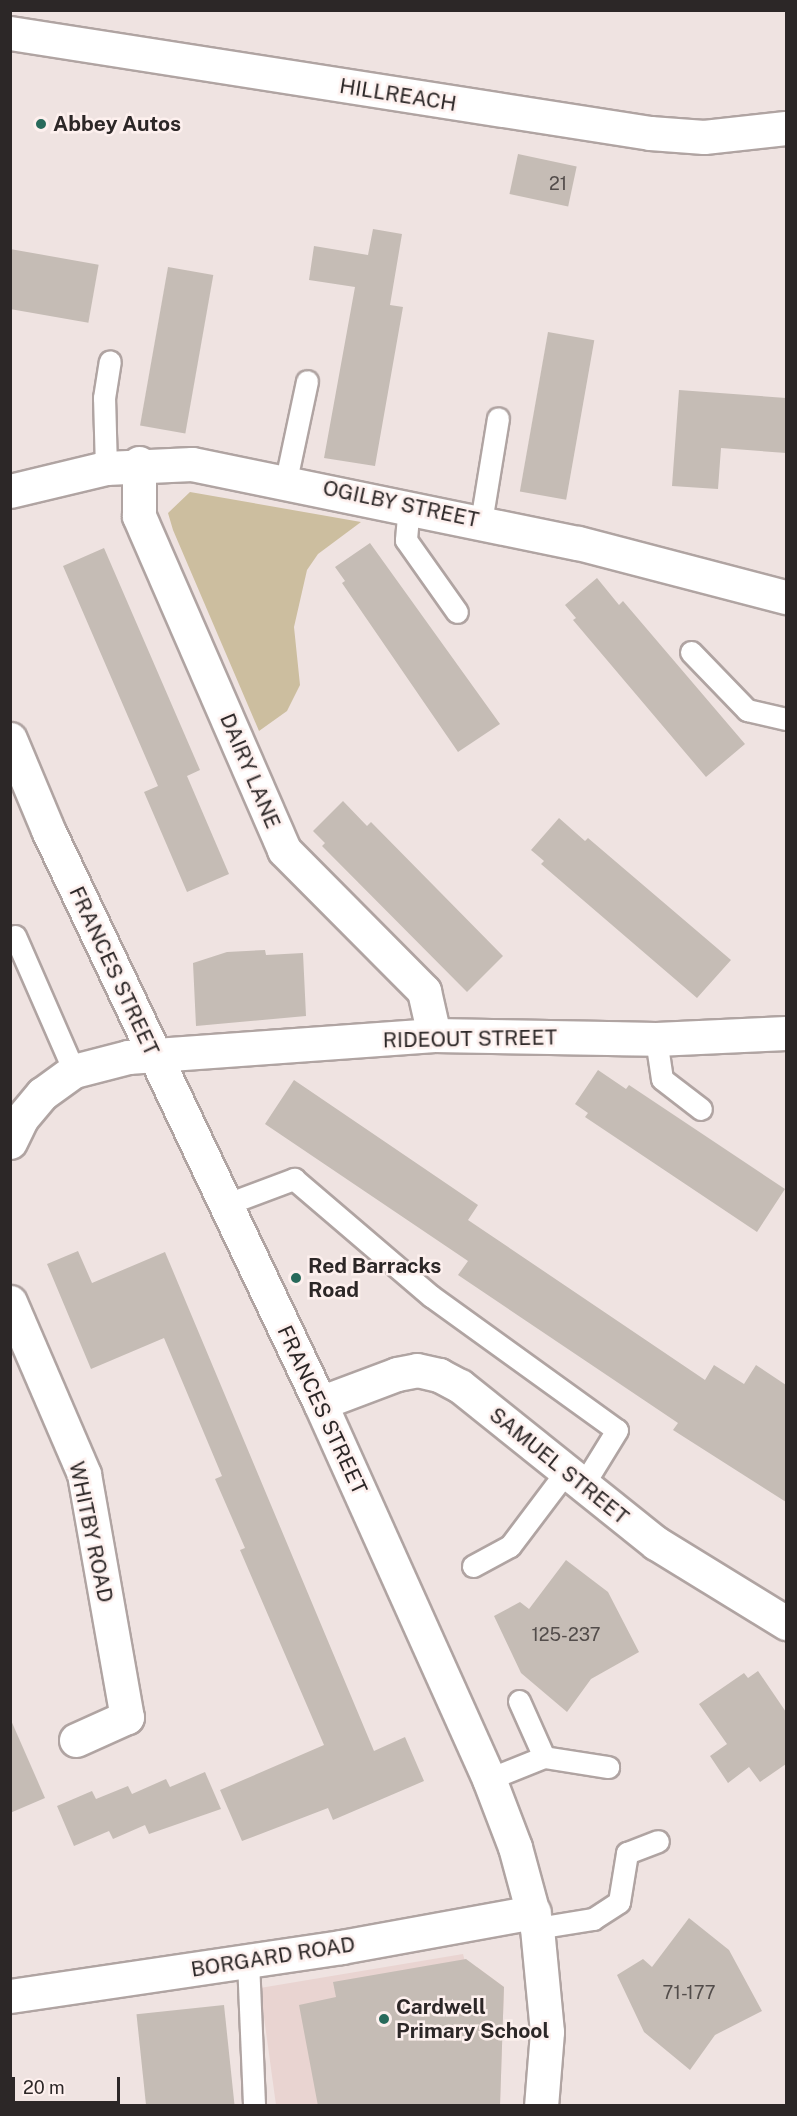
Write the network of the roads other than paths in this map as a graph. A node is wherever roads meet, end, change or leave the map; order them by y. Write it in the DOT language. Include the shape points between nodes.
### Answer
graph roads {
  1 [pos="10,33"];
  2 [pos="786,128"];
  3 [pos="110,361"];
  4 [pos="307,381"];
  5 [pos="498,418"];
  6 [pos="139,463"];
  7 [pos="106,468"];
  8 [pos="286,480"];
  9 [pos="10,491"];
  10 [pos="410,506"];
  11 [pos="481,522"];
  12 [pos="786,597"];
  13 [pos="457,612"];
  14 [pos="691,652"];
  15 [pos="786,719"];
  16 [pos="10,739"];
  17 [pos="17,773"];
  18 [pos="15,936"];
  19 [pos="786,1033"];
  20 [pos="434,1035"];
  21 [pos="656,1040"];
  22 [pos="154,1056"];
  23 [pos="74,1071"];
  24 [pos="701,1109"];
  25 [pos="10,1142"];
  26 [pos="227,1204"];
  27 [pos="10,1302"];
  28 [pos="320,1403"];
  29 [pos="574,1480"];
  30 [pos="473,1566"];
  31 [pos="786,1623"];
  32 [pos="519,1701"];
  33 [pos="76,1740"];
  34 [pos="544,1757"];
  35 [pos="608,1767"];
  36 [pos="489,1779"];
  37 [pos="658,1841"];
  38 [pos="536,1920"];
  39 [pos="248,1962"];
  40 [pos="10,1996"];
  41 [pos="254,2106"];
  42 [pos="542,2106"];
  1 -- 2 [label="street, HILLREACH" via="650,133 704,137"];
  3 -- 7 [label="lane" via="104,398"];
  4 -- 8 [label="lane"];
  5 -- 11 [label="lane"];
  6 -- 7 [label="street, OGILBY STREET"];
  6 -- 8 [label="street, OGILBY STREET" via="192,464"];
  6 -- 20 [label="street, DAIRY LANE" via="139,516 284,850 424,991"];
  7 -- 9 [label="street, OGILBY STREET"];
  8 -- 10 [label="street, OGILBY STREET"];
  10 -- 11 [label="street, OGILBY STREET"];
  10 -- 13 [label="lane" via="406,540"];
  11 -- 12 [label="street, OGILBY STREET"];
  14 -- 15 [label="lane" via="747,710"];
  16 -- 17 [label="street, FRANCES STREET"];
  17 -- 22 [label="street, FRANCES STREET"];
  18 -- 23 [label="lane"];
  19 -- 21 [label="street, RIDEOUT STREET"];
  20 -- 21 [label="street, RIDEOUT STREET"];
  20 -- 22 [label="street, RIDEOUT STREET"];
  21 -- 24 [label="lane" via="662,1079"];
  22 -- 23 [label="street"];
  22 -- 26 [label="street, FRANCES STREET"];
  23 -- 25 [label="street" via="42,1094 21,1119"];
  26 -- 28 [label="street, FRANCES STREET"];
  26 -- 29 [label="lane" via="294,1179 431,1296 617,1430"];
  27 -- 33 [label="street, WHITBY ROAD" via="84,1474 127,1717"];
  28 -- 29 [label="street, SAMUEL STREET" via="397,1374 417,1370 439,1375 460,1386"];
  28 -- 36 [label="street, FRANCES STREET"];
  29 -- 30 [label="lane" via="510,1546"];
  29 -- 31 [label="street, SAMUEL STREET" via="656,1543"];
  32 -- 34 [label="lane"];
  34 -- 35 [label="lane"];
  34 -- 36 [label="lane"];
  36 -- 38 [label="street, FRANCES STREET"];
  37 -- 38 [label="lane" via="627,1853 619,1902 593,1919"];
  38 -- 39 [label="street, BORGARD ROAD"];
  38 -- 42 [label="street, FRANCES STREET" via="547,2021"];
  39 -- 40 [label="street, BORGARD ROAD"];
  39 -- 41 [label="lane"];
}
